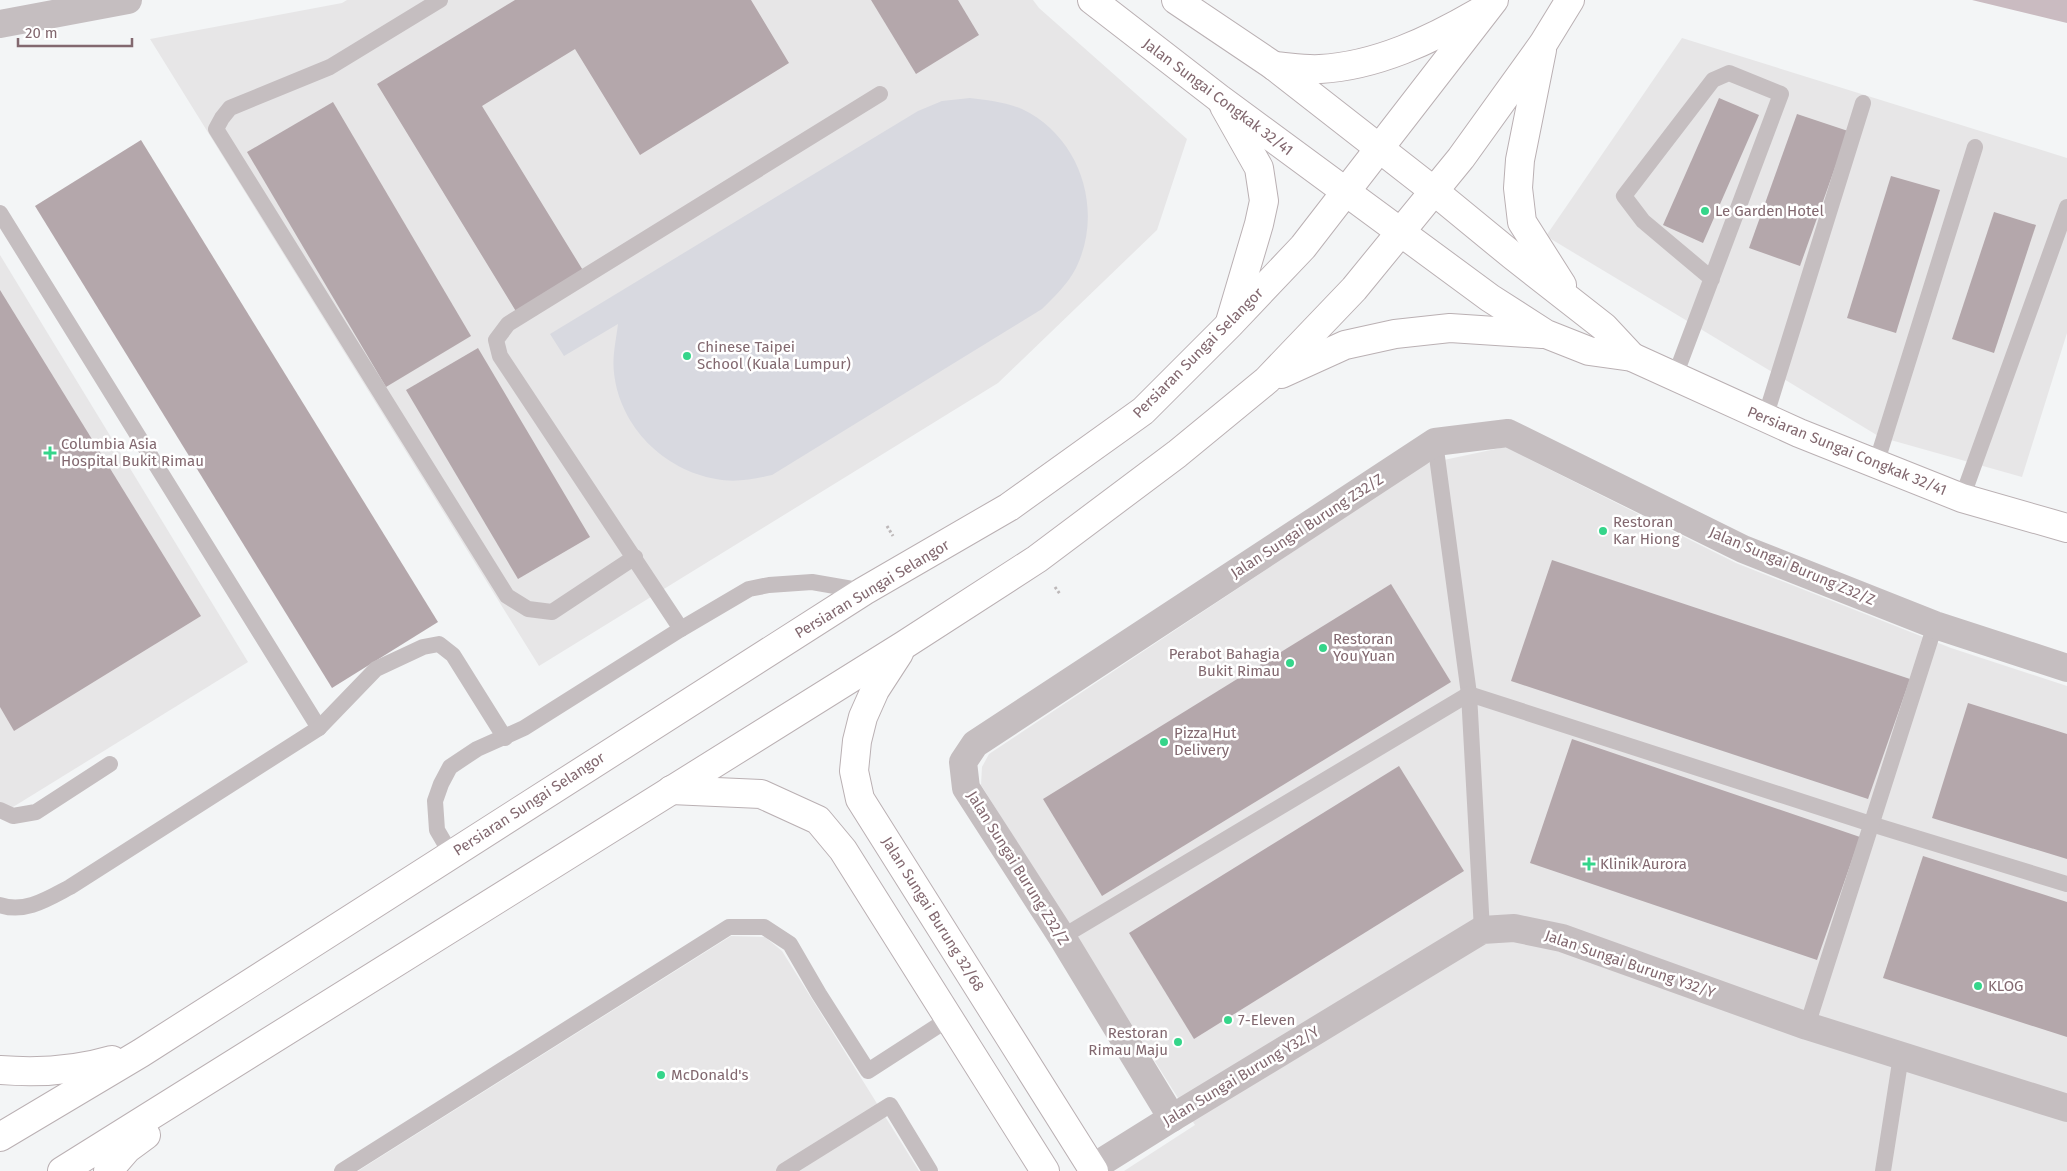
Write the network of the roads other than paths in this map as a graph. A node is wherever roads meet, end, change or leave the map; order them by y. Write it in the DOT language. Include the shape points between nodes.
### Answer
graph roads {
  1 [pos="128,0"];
  2 [pos="440,0"];
  3 [pos="1092,0"];
  4 [pos="1176,0"];
  5 [pos="1570,0"];
  6 [pos="1493,3"];
  7 [pos="0,24"];
  8 [pos="1543,44"];
  9 [pos="1274,66"];
  10 [pos="880,94"];
  11 [pos="1220,99"];
  12 [pos="1863,103"];
  13 [pos="1975,147"];
  14 [pos="1379,150"];
  15 [pos="1434,191"];
  16 [pos="1346,192"];
  17 [pos="2067,207"];
  18 [pos="0,213"];
  19 [pos="1400,232"];
  20 [pos="1712,279"];
  21 [pos="1572,300"];
  22 [pos="1229,325"];
  23 [pos="1546,334"];
  24 [pos="1632,357"];
  25 [pos="1675,376"];
  26 [pos="1267,380"];
  27 [pos="1765,418"];
  28 [pos="1435,442"];
  29 [pos="1876,464"];
  30 [pos="1962,498"];
  31 [pos="2067,528"];
  32 [pos="635,557"];
  33 [pos="864,591"];
  34 [pos="1935,625"];
  35 [pos="681,629"];
  36 [pos="904,645"];
  37 [pos="2067,668"];
  38 [pos="1469,694"];
  39 [pos="319,728"];
  40 [pos="505,738"];
  41 [pos="110,764"];
  42 [pos="672,790"];
  43 [pos="0,810"];
  44 [pos="1871,824"];
  45 [pos="451,854"];
  46 [pos="2067,884"];
  47 [pos="0,905"];
  48 [pos="1482,930"];
  49 [pos="1062,937"];
  50 [pos="348,993"];
  51 [pos="950,1018"];
  52 [pos="1807,1026"];
  53 [pos="140,1053"];
  54 [pos="1901,1056"];
  55 [pos="0,1070"];
  56 [pos="2067,1108"];
  57 [pos="1172,1118"];
  58 [pos="0,1137"];
  59 [pos="1093,1170"];
  60 [pos="62,1171"];
  61 [pos="108,1171"];
  62 [pos="342,1171"];
  63 [pos="784,1171"];
  64 [pos="930,1171"];
  65 [pos="1044,1171"];
  66 [pos="1883,1171"];
  1 -- 7 [label="street"];
  2 -- 32 [label="lane" via="330,67 230,108 216,129 507,596 528,609 552,612"];
  3 -- 11 [label="main road, Jalan Sungai Congkak 32/41"];
  4 -- 9 [label="main road"];
  5 -- 8 [label="main road"];
  6 -- 9 [label="main road" via="1452,28 1390,54 1320,69"];
  6 -- 14 [label="main road, Persiaran Sungai Selangor"];
  8 -- 15 [label="main road"];
  8 -- 21 [label="main road" via="1520,160 1518,188 1522,222"];
  9 -- 14 [label="main road"];
  10 -- 32 [label="lane" via="508,324 496,340 500,356"];
  11 -- 16 [label="main road, Jalan Sungai Congkak 32/41"];
  11 -- 22 [label="main road" via="1259,168 1264,201"];
  12 -- 27 [label="lane"];
  13 -- 29 [label="lane"];
  14 -- 15 [label="main road, Persiaran Sungai Congkak 32/41"];
  14 -- 16 [label="main road, Persiaran Sungai Selangor"];
  15 -- 19 [label="main road"];
  15 -- 21 [label="main road, Persiaran Sungai Congkak 32/41"];
  16 -- 19 [label="main road, Jalan Sungai Congkak 32/41"];
  16 -- 22 [label="main road, Persiaran Sungai Selangor" via="1303,246"];
  17 -- 30 [label="lane"];
  18 -- 39 [label="lane"];
  19 -- 23 [label="main road, Persiaran Sungai Congkak 32/41" via="1490,298"];
  19 -- 26 [label="main road" via="1354,289"];
  20 -- 20 [label="lane" via="1643,220 1624,196 1713,80 1729,73 1781,94"];
  20 -- 25 [label="lane"];
  21 -- 24 [label="main road, Persiaran Sungai Congkak 32/41"];
  22 -- 33 [label="main road, Persiaran Sungai Selangor" via="1143,411 1009,507"];
  23 -- 24 [label="main road, Persiaran Sungai Congkak 32/41" via="1589,352"];
  23 -- 26 [label="main road" via="1450,328 1395,334 1345,345"];
  24 -- 25 [label="main road, Persiaran Sungai Congkak 32/41"];
  25 -- 27 [label="main road, Persiaran Sungai Congkak 32/41"];
  26 -- 36 [label="main road" via="1177,454 1037,559"];
  27 -- 29 [label="main road, Persiaran Sungai Congkak 32/41"];
  28 -- 34 [label="street, Jalan Sungai Burung Z32/Z" via="1508,433 1743,549"];
  28 -- 38 [label="lane"];
  28 -- 49 [label="street, Jalan Sungai Burung Z32/Z" via="975,744 963,762 966,788"];
  29 -- 30 [label="main road, Persiaran Sungai Congkak 32/41"];
  30 -- 31 [label="main road, Persiaran Sungai Congkak 32/41"];
  32 -- 35 [label="lane"];
  33 -- 35 [label="lane" via="812,582 769,585 750,589"];
  33 -- 45 [label="main road, Persiaran Sungai Selangor"];
  34 -- 37 [label="street, Jalan Sungai Burung Z32/Z"];
  34 -- 44 [label="lane"];
  35 -- 40 [label="lane"];
  36 -- 42 [label="main road"];
  36 -- 59 [label="main road, Jalan Sungai Burung 32/68" via="875,690 863,717 854,771 860,799"];
  38 -- 44 [label="lane"];
  38 -- 48 [label="lane"];
  38 -- 49 [label="lane"];
  39 -- 40 [label="lane" via="376,669 423,647 439,644 453,655"];
  39 -- 47 [label="lane" via="70,887 37,904 10,908"];
  40 -- 45 [label="lane" via="477,749 450,767 441,784 435,801 437,830"];
  41 -- 43 [label="lane" via="36,812 13,816"];
  42 -- 50 [label="main road"];
  42 -- 51 [label="main road" via="761,794 818,820 843,850"];
  44 -- 46 [label="lane"];
  44 -- 52 [label="lane"];
  45 -- 53 [label="main road, Persiaran Sungai Selangor"];
  48 -- 52 [label="street, Jalan Sungai Burung Y32/Y" via="1514,928 1562,938"];
  48 -- 57 [label="street, Jalan Sungai Burung Y32/Y"];
  49 -- 57 [label="street, Jalan Sungai Burung Z32/Z"];
  50 -- 60 [label="main road"];
  50 -- 61 [label="main road" via="127,1149"];
  51 -- 62 [label="lane" via="868,1071 790,944 764,927 729,928"];
  51 -- 65 [label="main road"];
  52 -- 54 [label="street, Jalan Sungai Burung Y32/Y"];
  53 -- 55 [label="main road" via="84,1068 23,1072"];
  53 -- 58 [label="main road, Persiaran Sungai Selangor"];
  54 -- 56 [label="street, Jalan Sungai Burung Y32/Y"];
  54 -- 66 [label="lane"];
  57 -- 59 [label="street, Jalan Sungai Burung Y32/Y"];
  63 -- 64 [label="lane" via="890,1105"];
}
